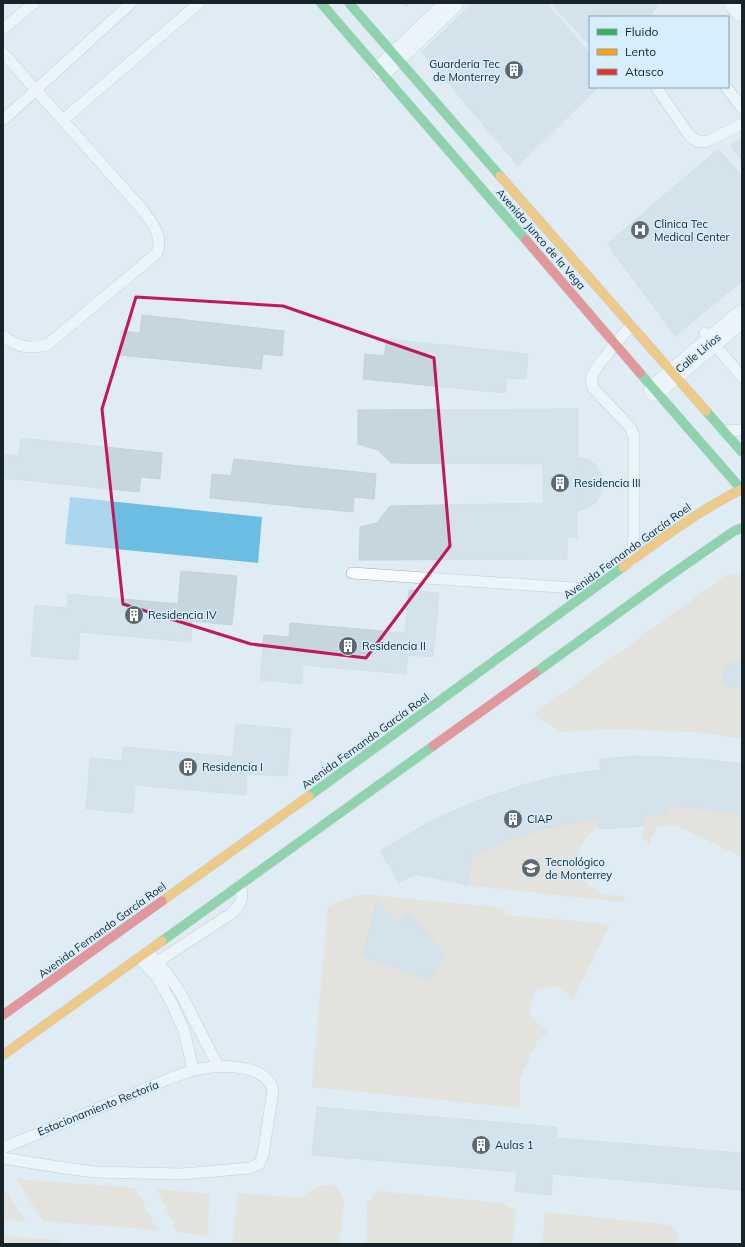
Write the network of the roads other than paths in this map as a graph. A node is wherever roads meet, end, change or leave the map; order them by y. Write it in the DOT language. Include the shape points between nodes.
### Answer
graph roads {
  1 [pos="34,3"];
  2 [pos="131,3"];
  3 [pos="199,3"];
  4 [pos="321,3"];
  5 [pos="349,3"];
  6 [pos="452,3"];
  7 [pos="735,3"];
  8 [pos="742,11"];
  9 [pos="3,29"];
  10 [pos="3,53"];
  11 [pos="396,57"];
  12 [pos="380,71"];
  13 [pos="657,88"];
  14 [pos="727,88"];
  15 [pos="36,90"];
  16 [pos="742,108"];
  17 [pos="3,120"];
  18 [pos="63,120"];
  19 [pos="742,124"];
  20 [pos="742,316"];
  21 [pos="631,326"];
  22 [pos="3,336"];
  23 [pos="708,337"];
  24 [pos="615,344"];
  25 [pos="674,374"];
  26 [pos="742,376"];
  27 [pos="655,390"];
  28 [pos="742,430"];
  29 [pos="724,431"];
  30 [pos="742,452"];
  31 [pos="742,489"];
  32 [pos="742,528"];
  33 [pos="632,561"];
  34 [pos="352,573"];
  35 [pos="593,589"];
  36 [pos="240,886"];
  37 [pos="148,952"];
  38 [pos="139,958"];
  39 [pos="152,965"];
  40 [pos="3,1015"];
  41 [pos="3,1055"];
  42 [pos="218,1066"];
  43 [pos="193,1070"];
  44 [pos="3,1148"];
  45 [pos="3,1158"];
  1 -- 9 [label="lane"];
  2 -- 15 [label="lane"];
  3 -- 18 [label="lane"];
  4 -- 12 [label="street, Avenida Junco de la Vega"];
  5 -- 11 [label="street, Avenida Junco de la Vega"];
  6 -- 11 [label="street"];
  7 -- 8 [label="street"];
  10 -- 15 [label="lane"];
  11 -- 12 [label="street"];
  11 -- 21 [label="street, Avenida Junco de la Vega"];
  12 -- 24 [label="street, Avenida Junco de la Vega"];
  13 -- 19 [label="lane" via="689,135 697,141 710,140"];
  14 -- 16 [label="lane"];
  15 -- 17 [label="lane"];
  15 -- 18 [label="lane"];
  18 -- 22 [label="lane" via="141,208 159,236 159,248 157,253 47,345 36,348 24,347"];
  20 -- 23 [label="street, Calle Lirios"];
  21 -- 24 [label="lane"];
  21 -- 25 [label="street, Avenida Junco de la Vega"];
  23 -- 25 [label="street, Calle Lirios"];
  23 -- 26 [label="lane"];
  24 -- 27 [label="street, Avenida Junco de la Vega"];
  24 -- 33 [label="lane" via="597,367 591,381 593,388 630,427 634,436"];
  25 -- 27 [label="street, Calle Lirios"];
  25 -- 29 [label="street, Avenida Junco de la Vega"];
  27 -- 31 [label="street, Avenida Junco de la Vega"];
  28 -- 29 [label="lane"];
  29 -- 30 [label="street, Avenida Junco de la Vega"];
  31 -- 33 [label="street, Avenida Fernando García Roel" via="720,500"];
  32 -- 36 [label="street" via="652,588"];
  33 -- 35 [label="street, Avenida Fernando García Roel"];
  34 -- 35 [label="lane"];
  35 -- 40 [label="street, Avenida Fernando García Roel"];
  36 -- 37 [label="street"];
  36 -- 39 [label="lane" via="242,901 232,913"];
  37 -- 38 [label="street"];
  37 -- 39 [label="lane"];
  38 -- 39 [label="lane"];
  38 -- 41 [label="street"];
  39 -- 42 [label="lane" via="165,971 180,992"];
  39 -- 43 [label="lane" via="184,1030"];
  42 -- 43 [label="lane, Estacionamiento Rectoría"];
  42 -- 45 [label="lane, Estacionamiento Rectoría" via="255,1071 265,1076 271,1084 273,1090 263,1155 254,1167 182,1174 94,1172"];
  43 -- 44 [label="lane, Estacionamiento Rectoría"];
}
